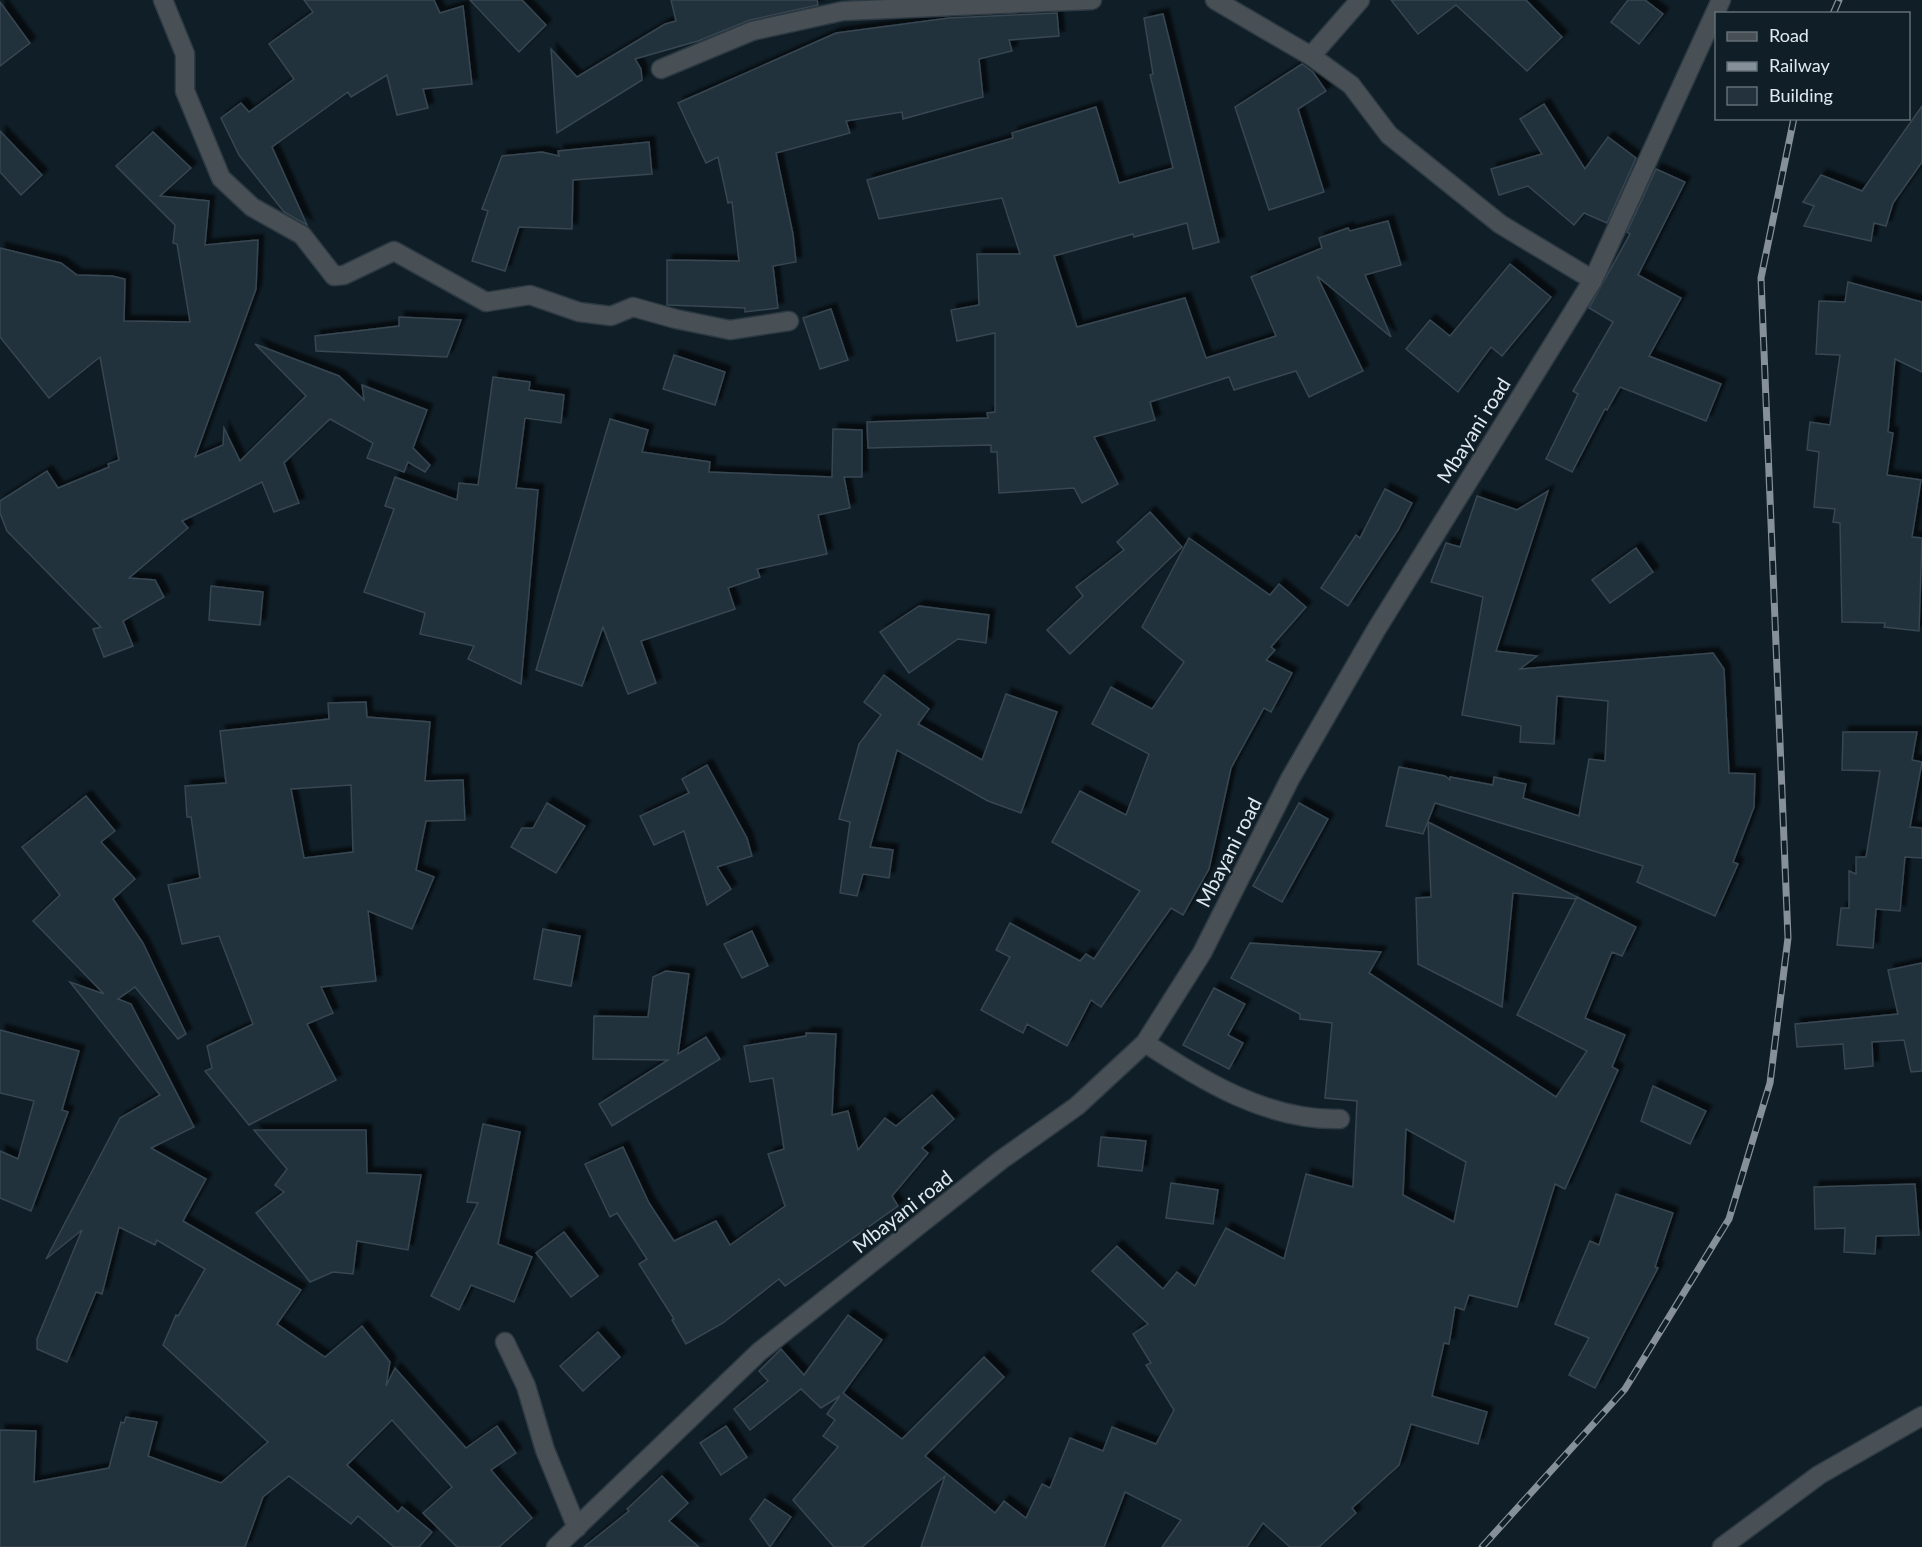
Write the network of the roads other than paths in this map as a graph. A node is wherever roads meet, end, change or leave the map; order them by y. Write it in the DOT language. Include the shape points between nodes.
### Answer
graph roads {
  1 [pos="164,0"];
  2 [pos="1092,0"];
  3 [pos="1215,0"];
  4 [pos="1360,0"];
  5 [pos="1715,13"];
  6 [pos="1311,56"];
  7 [pos="661,69"];
  8 [pos="1593,280"];
  9 [pos="789,321"];
  10 [pos="1145,1043"];
  11 [pos="1340,1119"];
  12 [pos="505,1341"];
  13 [pos="1922,1416"];
  14 [pos="577,1528"];
  15 [pos="556,1547"];
  16 [pos="1722,1547"];
  1 -- 9 [label="street" via="185,54 185,91 221,178 252,207 303,235 334,276 344,275 394,250 486,302 530,295 579,312 611,316 633,307 730,330"];
  2 -- 7 [label="street" via="843,10 752,31"];
  3 -- 6 [label="street"];
  4 -- 6 [label="street"];
  5 -- 8 [label="street, Mbayani road"];
  6 -- 8 [label="street" via="1351,85 1389,135 1500,224"];
  8 -- 10 [label="street, Mbayani road" via="1376,630 1290,779 1202,953"];
  10 -- 11 [label="street" via="1197,1076 1285,1114 1313,1120"];
  10 -- 14 [label="street, Mbayani road" via="1077,1106 759,1352"];
  12 -- 14 [label="street" via="526,1386 544,1450"];
  13 -- 16 [label="street" via="1818,1475"];
  14 -- 15 [label="street, Mbayani road"];
}
